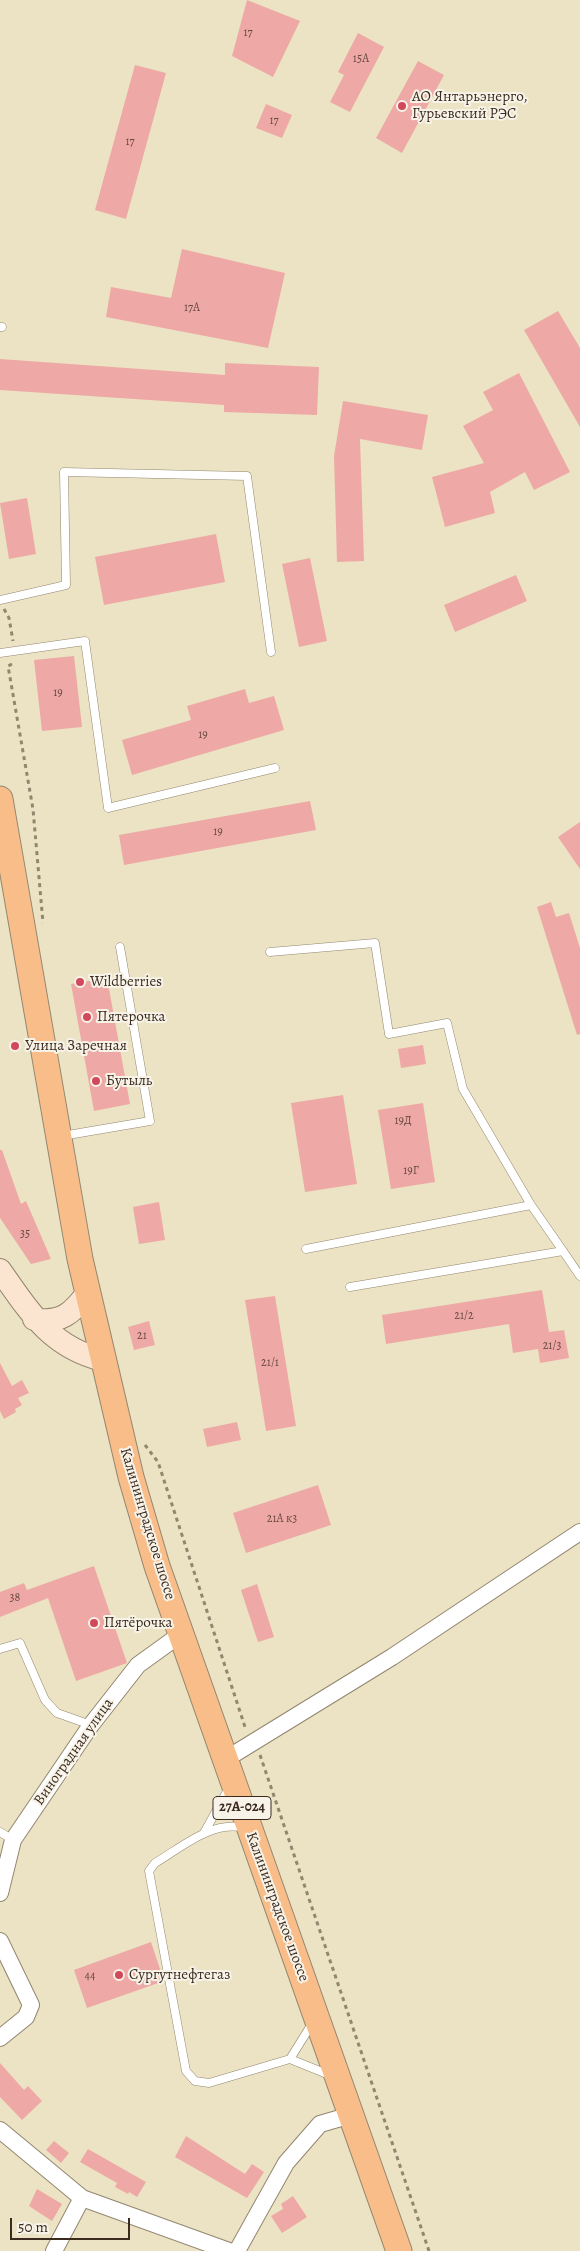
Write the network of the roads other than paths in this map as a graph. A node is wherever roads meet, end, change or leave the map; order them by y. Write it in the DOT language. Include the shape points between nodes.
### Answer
graph roads {
  1 [pos="0,600"];
  2 [pos="271,652"];
  3 [pos="0,653"];
  4 [pos="275,768"];
  5 [pos="0,799"];
  6 [pos="120,947"];
  7 [pos="270,952"];
  8 [pos="59,1137"];
  9 [pos="531,1205"];
  10 [pos="306,1249"];
  11 [pos="563,1251"];
  12 [pos="0,1270"];
  13 [pos="580,1276"];
  14 [pos="350,1287"];
  15 [pos="88,1292"];
  16 [pos="34,1319"];
  17 [pos="103,1360"];
  18 [pos="580,1532"];
  19 [pos="181,1634"];
  20 [pos="0,1650"];
  21 [pos="91,1725"];
  22 [pos="230,1770"];
  23 [pos="250,1829"];
  24 [pos="204,1833"];
  25 [pos="6,1836"];
  26 [pos="0,1893"];
  27 [pos="0,1941"];
  28 [pos="316,2016"];
  29 [pos="0,2038"];
  30 [pos="290,2059"];
  31 [pos="338,2079"];
  32 [pos="351,2115"];
  33 [pos="0,2130"];
  34 [pos="82,2198"];
  35 [pos="54,2251"];
  36 [pos="229,2251"];
  37 [pos="237,2251"];
  38 [pos="399,2251"];
  1 -- 2 [label="lane" via="66,585 64,472 246,476"];
  3 -- 4 [label="lane" via="85,641 108,808"];
  5 -- 8 [label="main road, Калининградское шоссе / 27А-024"];
  6 -- 8 [label="lane" via="150,1121"];
  7 -- 9 [label="lane" via="375,943 389,1034 447,1023 463,1089"];
  8 -- 15 [label="main road, Калининградское шоссе / 27А-024"];
  9 -- 10 [label="lane"];
  9 -- 11 [label="lane"];
  11 -- 13 [label="lane"];
  11 -- 14 [label="lane"];
  12 -- 16 [label="main road"];
  15 -- 16 [label="main road" via="68,1314 47,1321"];
  15 -- 17 [label="main road, Калининградское шоссе / 27А-024"];
  16 -- 17 [label="main road" via="64,1344"];
  17 -- 19 [label="main road, Калининградское шоссе / 27А-024" via="130,1477"];
  18 -- 22 [label="street" via="392,1657 253,1743"];
  19 -- 21 [label="street, Виноградная улица" via="138,1666"];
  19 -- 22 [label="main road, Калининградское шоссе / 27А-024"];
  20 -- 21 [label="lane" via="20,1642 45,1700 57,1713"];
  21 -- 25 [label="street, Виноградная улица"];
  22 -- 23 [label="main road, Калининградское шоссе / 27А-024"];
  22 -- 24 [label="lane"];
  23 -- 24 [label="lane" via="229,1826"];
  23 -- 28 [label="main road, Калининградское шоссе / 27А-024"];
  24 -- 30 [label="lane" via="149,1871 186,2071 194,2081 209,2083"];
  25 -- 26 [label="street, Виноградная улица"];
  27 -- 29 [label="street" via="31,2005 26,2018"];
  28 -- 30 [label="lane"];
  28 -- 31 [label="main road, Калининградское шоссе / 27А-024"];
  30 -- 31 [label="lane"];
  31 -- 32 [label="main road, Калининградское шоссе / 27А-024"];
  32 -- 37 [label="street" via="320,2124 286,2163"];
  32 -- 38 [label="main road, Калининградское шоссе / 27А-024"];
  33 -- 34 [label="street"];
  34 -- 35 [label="street"];
  34 -- 36 [label="street"];
}
